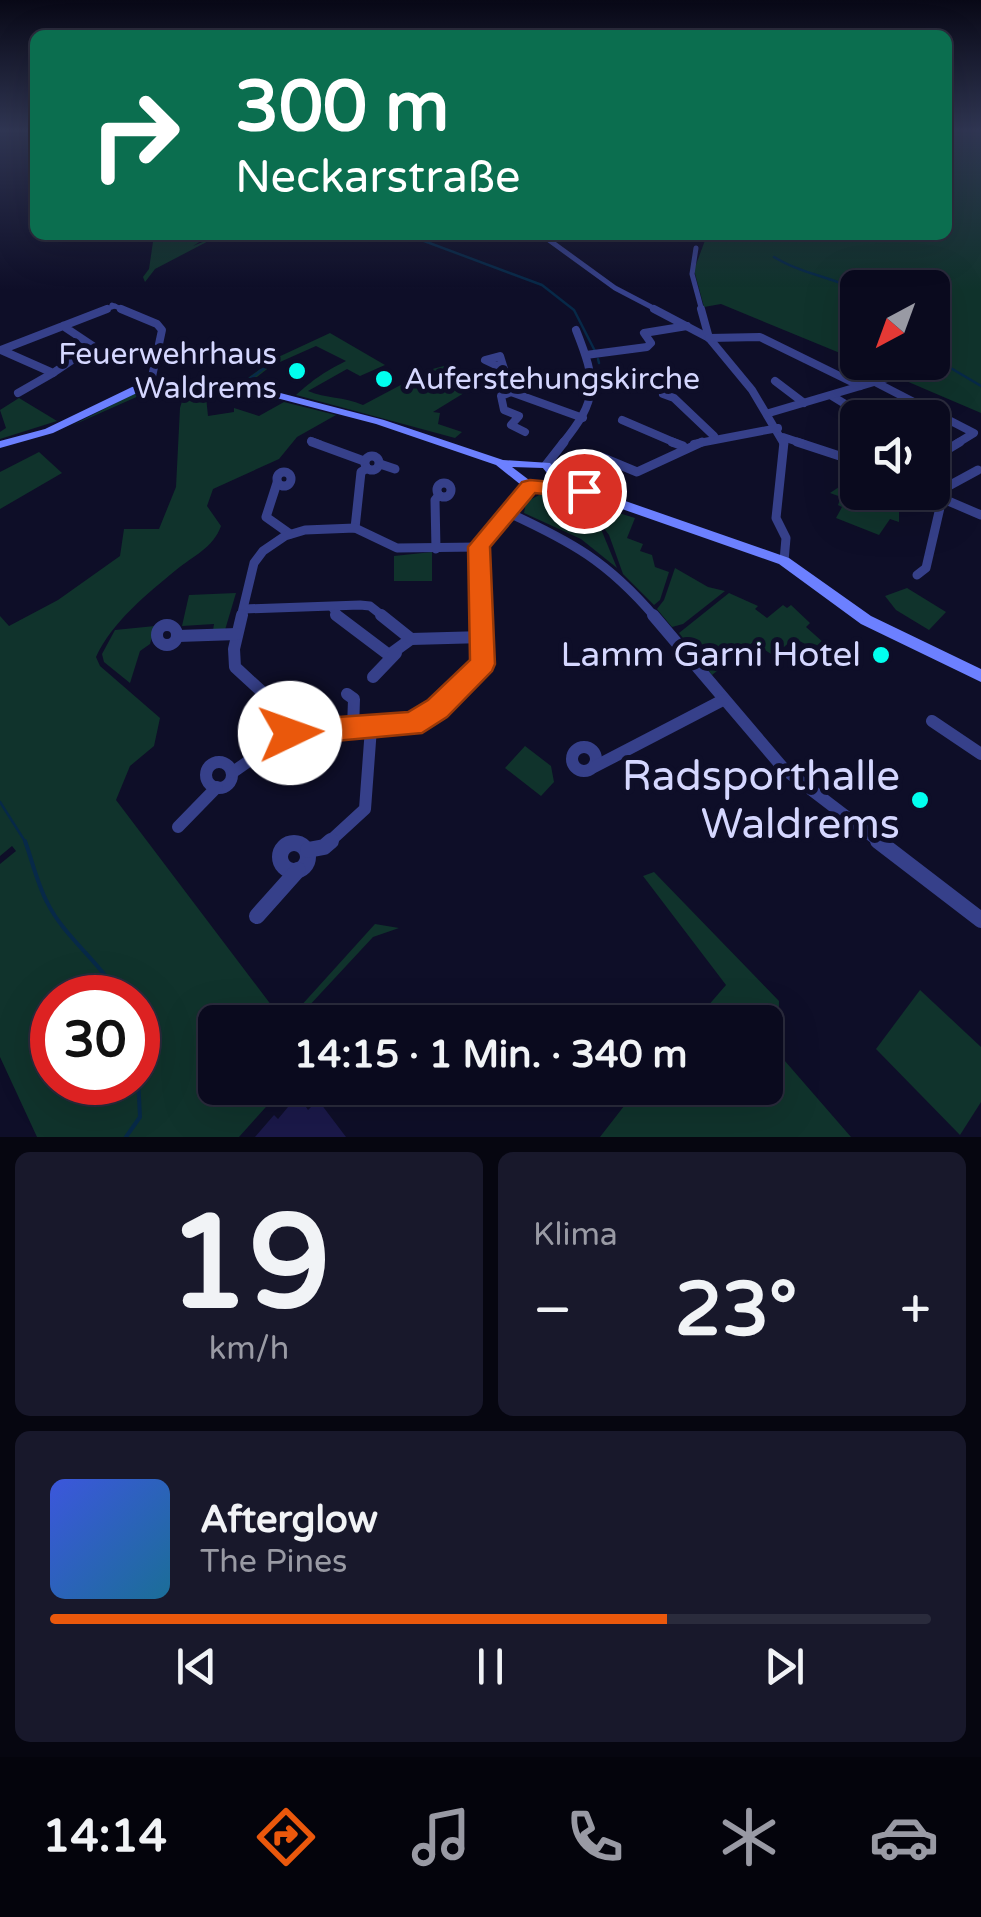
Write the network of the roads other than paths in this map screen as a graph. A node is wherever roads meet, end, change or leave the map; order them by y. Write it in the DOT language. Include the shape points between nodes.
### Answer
graph roads {
  1 [pos="549,240"];
  2 [pos="696,248"];
  3 [pos="62,326"];
  4 [pos="688,326"];
  5 [pos="576,330"];
  6 [pos="709,338"];
  7 [pos="586,355"];
  8 [pos="504,369"];
  9 [pos="52,373"];
  10 [pos="881,380"];
  11 [pos="775,382"];
  12 [pos="875,382"];
  13 [pos="150,386"];
  14 [pos="860,386"];
  15 [pos="511,392"];
  16 [pos="18,394"];
  17 [pos="663,394"];
  18 [pos="832,396"];
  19 [pos="910,400"];
  20 [pos="840,401"];
  21 [pos="804,403"];
  22 [pos="769,414"];
  23 [pos="582,418"];
  24 [pos="622,420"];
  25 [pos="950,421"];
  26 [pos="524,432"];
  27 [pos="780,432"];
  28 [pos="714,436"];
  29 [pos="311,441"];
  30 [pos="0,444"];
  31 [pos="683,446"];
  32 [pos="950,447"];
  33 [pos="840,455"];
  34 [pos="601,457"];
  35 [pos="366,464"];
  36 [pos="276,465"];
  37 [pos="546,465"];
  38 [pos="396,469"];
  39 [pos="524,470"];
  40 [pos="978,470"];
  41 [pos="553,482"];
  42 [pos="530,486"];
  43 [pos="950,486"];
  44 [pos="436,489"];
  45 [pos="950,502"];
  46 [pos="932,510"];
  47 [pos="508,512"];
  48 [pos="981,515"];
  49 [pos="354,528"];
  50 [pos="290,534"];
  51 [pos="479,547"];
  52 [pos="436,549"];
  53 [pos="784,562"];
  54 [pos="917,575"];
  55 [pos="333,608"];
  56 [pos="244,609"];
  57 [pos="238,634"];
  58 [pos="178,636"];
  59 [pos="484,637"];
  60 [pos="411,640"];
  61 [pos="396,653"];
  62 [pos="981,676"];
  63 [pos="373,678"];
  64 [pos="348,694"];
  65 [pos="724,700"];
  66 [pos="932,721"];
  67 [pos="299,726"];
  68 [pos="371,728"];
  69 [pos="353,730"];
  70 [pos="981,754"];
  71 [pos="594,767"];
  72 [pos="233,772"];
  73 [pos="217,787"];
  74 [pos="178,828"];
  75 [pos="308,850"];
  76 [pos="298,870"];
  77 [pos="257,916"];
  78 [pos="981,920"];
  1 -- 4 [label="street" via="615,288"];
  2 -- 6 [label="street" via="692,274"];
  3 -- 9 [label="street" via="92,346"];
  3 -- 9 [label="street" via="1,350"];
  3 -- 13 [label="street" via="111,304 157,324 162,330"];
  4 -- 6 [label="street"];
  4 -- 7 [label="street" via="644,334 647,347"];
  5 -- 7 [label="street"];
  6 -- 14 [label="street" via="760,336"];
  6 -- 22 [label="street"];
  7 -- 23 [label="street" via="596,381"];
  8 -- 15 [label="street"];
  9 -- 16 [label="street"];
  10 -- 12 [label="street"];
  11 -- 21 [label="street"];
  12 -- 14 [label="street"];
  12 -- 19 [label="street"];
  13 -- 30 [label="street" via="49,431"];
  13 -- 39 [label="street" via="256,390 443,440"];
  14 -- 18 [label="street"];
  15 -- 23 [label="street"];
  15 -- 26 [label="street" via="501,396 504,410 520,416 510,425"];
  17 -- 28 [label="street"];
  18 -- 20 [label="street"];
  18 -- 21 [label="street"];
  21 -- 22 [label="street"];
  22 -- 27 [label="street"];
  23 -- 37 [label="street"];
  24 -- 31 [label="street"];
  25 -- 32 [label="street" via="974,433"];
  27 -- 28 [label="street"];
  27 -- 33 [label="street"];
  27 -- 53 [label="street" via="786,451 776,518 786,538"];
  28 -- 31 [label="street"];
  29 -- 35 [label="street"];
  31 -- 34 [label="street" via="637,472"];
  35 -- 38 [label="street"];
  35 -- 49 [label="street"];
  36 -- 50 [label="street" via="284,474 276,479 266,517"];
  37 -- 39 [label="street"];
  37 -- 41 [label="street"];
  39 -- 42 [label="street" via="521,481"];
  40 -- 43 [label="street"];
  41 -- 42 [label="street"];
  41 -- 53 [label="street"];
  42 -- 47 [label="street"];
  44 -- 52 [label="street"];
  45 -- 48 [label="street"];
  46 -- 54 [label="street" via="926,568"];
  47 -- 51 [label="street"];
  47 -- 65 [label="street" via="576,544 623,580"];
  49 -- 50 [label="street"];
  49 -- 52 [label="street" via="397,548"];
  50 -- 56 [label="street" via="254,563"];
  51 -- 52 [label="street"];
  51 -- 59 [label="street"];
  53 -- 62 [label="street" via="866,620"];
  55 -- 56 [label="street"];
  55 -- 60 [label="street" via="370,606"];
  55 -- 61 [label="street" via="389,655"];
  56 -- 57 [label="street"];
  57 -- 58 [label="street"];
  57 -- 67 [label="street" via="235,667"];
  59 -- 60 [label="street"];
  59 -- 68 [label="street" via="482,664 438,708 412,724"];
  60 -- 61 [label="street"];
  61 -- 63 [label="street"];
  64 -- 69 [label="street" via="354,699"];
  65 -- 71 [label="street"];
  65 -- 78 [label="street" via="784,769"];
  66 -- 70 [label="street"];
  67 -- 69 [label="street"];
  67 -- 72 [label="street"];
  68 -- 69 [label="street"];
  68 -- 75 [label="street" via="365,810 324,847"];
  72 -- 73 [label="street"];
  72 -- 73 [label="street" via="225,763 212,766 206,780"];
  73 -- 74 [label="street"];
  75 -- 76 [label="street"];
  75 -- 76 [label="street" via="294,843 280,855 284,870"];
  76 -- 77 [label="street"];
}
